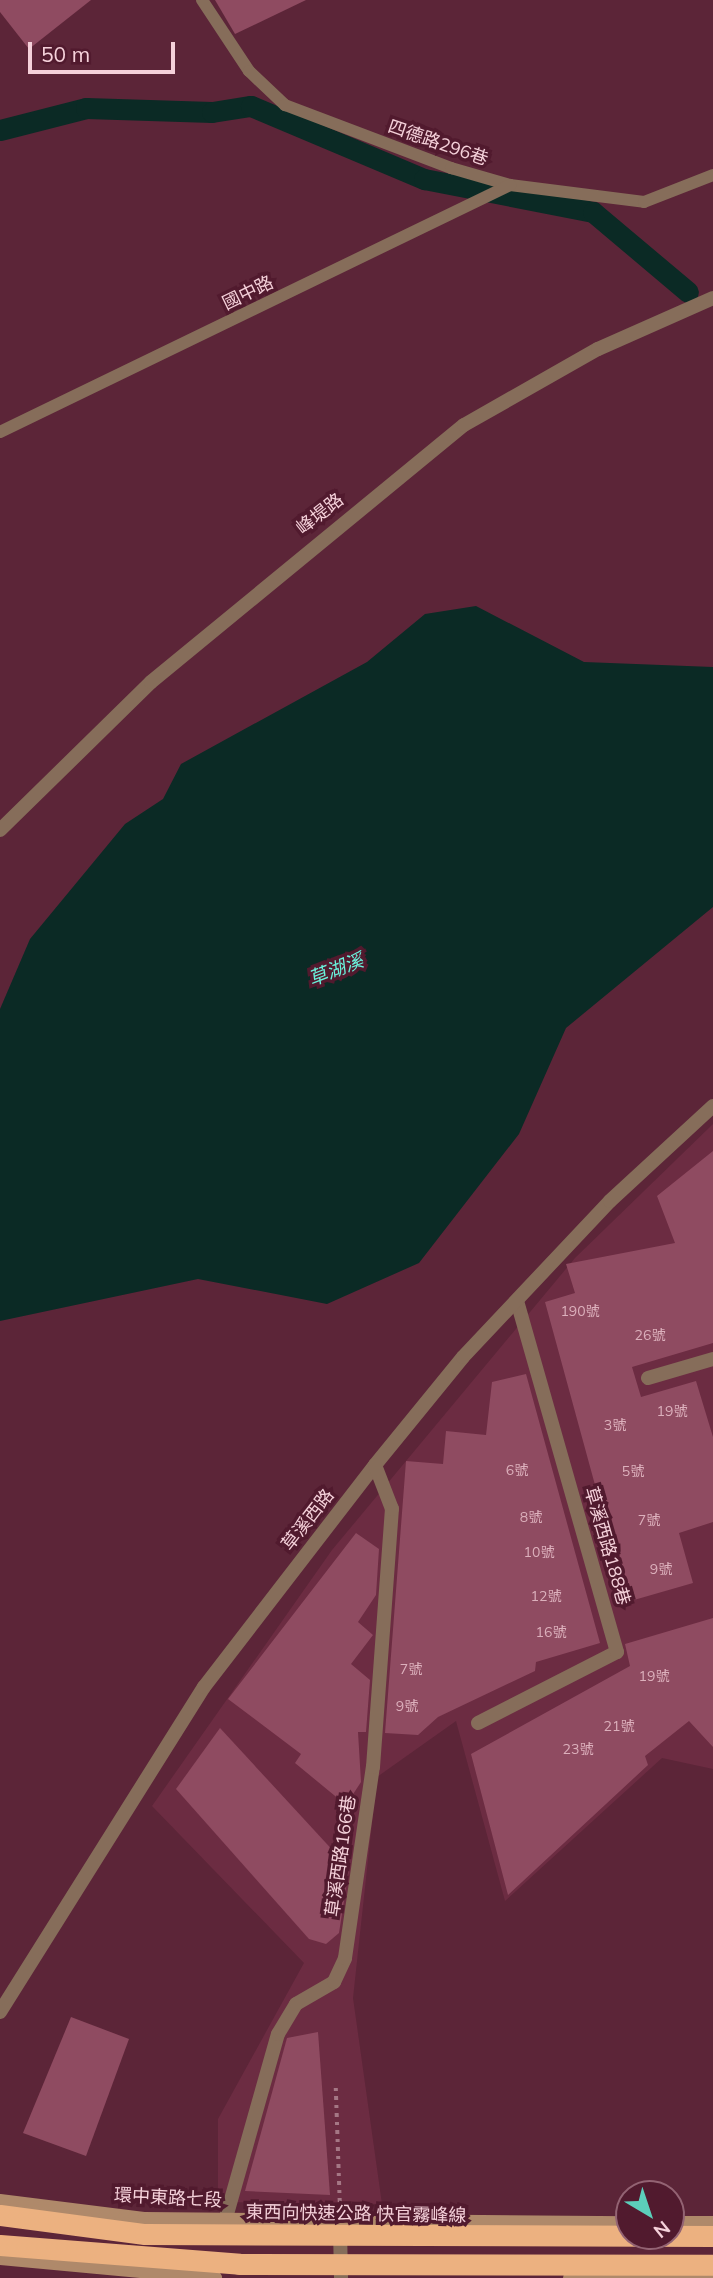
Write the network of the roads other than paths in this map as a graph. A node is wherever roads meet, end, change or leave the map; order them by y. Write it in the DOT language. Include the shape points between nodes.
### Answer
graph roads {
  1 [pos="202,0"];
  2 [pos="713,174"];
  3 [pos="510,186"];
  4 [pos="713,298"];
  5 [pos="0,432"];
  6 [pos="0,830"];
  7 [pos="713,1106"];
  8 [pos="517,1301"];
  9 [pos="713,1359"];
  10 [pos="648,1378"];
  11 [pos="375,1465"];
  12 [pos="478,1723"];
  13 [pos="0,2012"];
  14 [pos="0,2201"];
  15 [pos="0,2215"];
  16 [pos="225,2221"];
  17 [pos="615,2223"];
  18 [pos="685,2223"];
  19 [pos="713,2223"];
  20 [pos="340,2224"];
  21 [pos="713,2236"];
  22 [pos="0,2245"];
  23 [pos="0,2258"];
  24 [pos="713,2264"];
  25 [pos="713,2276"];
  26 [pos="215,2278"];
  27 [pos="341,2278"];
  28 [pos="570,2278"];
  1 -- 3 [label="lane, 四德路296巷" via="249,71 285,105"];
  2 -- 3 [label="lane, 四德路296巷" via="644,202"];
  3 -- 5 [label="lane, 國中路"];
  4 -- 6 [label="street, 峰堤路" via="598,349 464,425 151,682"];
  7 -- 8 [label="street, 草溪西路"];
  8 -- 11 [label="street, 草溪西路"];
  8 -- 12 [label="street, 草溪西路188巷" via="617,1653"];
  9 -- 10 [label="street"];
  11 -- 13 [label="street, 草溪西路" via="204,1687"];
  11 -- 16 [label="street, 草溪西路166巷" via="392,1509 373,1767 345,1958 334,1982 296,2004 278,2034"];
  14 -- 16 [label="street, 環中東路七段" via="144,2219"];
  15 -- 21 [label="highway, 東西向快速公路 快官霧峰線, bridge" via="145,2234"];
  16 -- 20 [label="street, 環中東路七段"];
  17 -- 20 [label="street, 環中東路七段"];
  18 -- 19 [label="street"];
  20 -- 27 [label="street"];
  22 -- 24 [label="highway, bridge" via="239,2264"];
  23 -- 26 [label="street"];
  25 -- 28 [label="street"];
}
